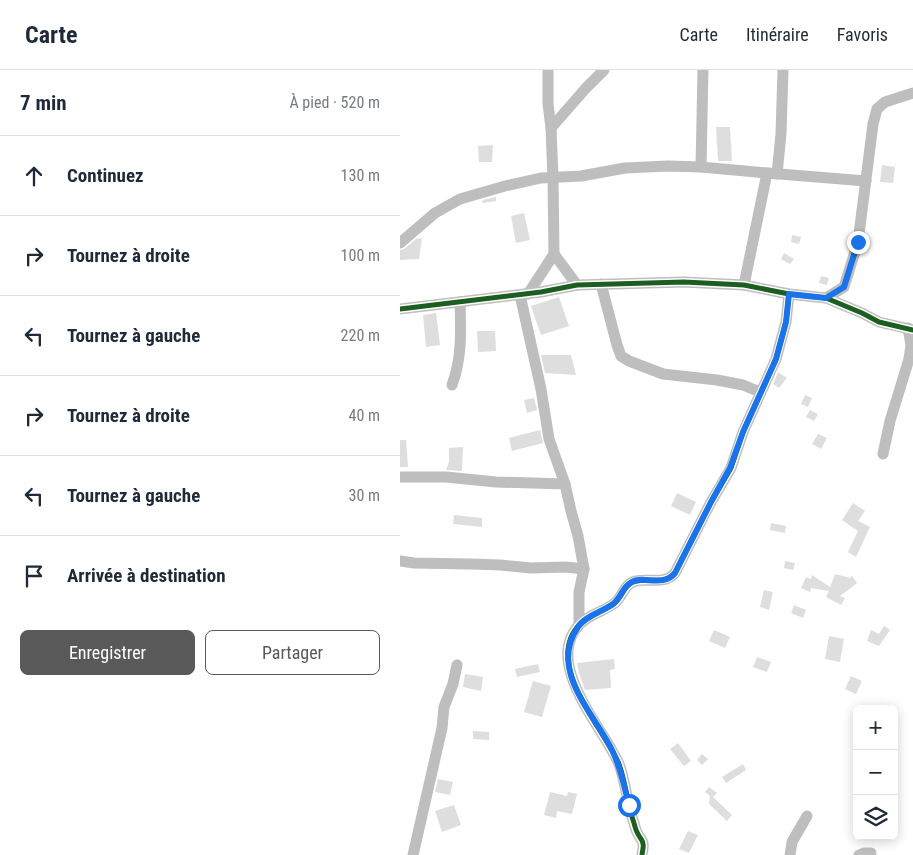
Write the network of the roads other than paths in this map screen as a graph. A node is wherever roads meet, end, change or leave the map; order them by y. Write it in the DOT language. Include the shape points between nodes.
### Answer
graph roads {
  1 [pos="548,70"];
  2 [pos="604,70"];
  3 [pos="703,70"];
  4 [pos="782,70"];
  5 [pos="913,93"];
  6 [pos="551,128"];
  7 [pos="701,167"];
  8 [pos="772,174"];
  9 [pos="553,178"];
  10 [pos="866,181"];
  11 [pos="400,243"];
  12 [pos="554,254"];
  13 [pos="601,284"];
  14 [pos="577,285"];
  15 [pos="744,285"];
  16 [pos="844,287"];
  17 [pos="524,294"];
  18 [pos="789,294"];
  19 [pos="826,298"];
  20 [pos="460,302"];
  21 [pos="845,306"];
  22 [pos="400,309"];
  23 [pos="911,329"];
  24 [pos="452,385"];
  25 [pos="760,392"];
  26 [pos="883,454"];
  27 [pos="400,477"];
  28 [pos="566,484"];
  29 [pos="400,561"];
  30 [pos="584,569"];
  31 [pos="579,625"];
  32 [pos="457,665"];
  33 [pos="807,816"];
  34 [pos="413,855"];
  35 [pos="642,855"];
  36 [pos="790,855"];
  1 -- 6 [label="street"];
  2 -- 6 [label="street"];
  3 -- 7 [label="street"];
  4 -- 8 [label="street" via="781,134"];
  5 -- 10 [label="street" via="885,102 877,110"];
  6 -- 9 [label="street"];
  7 -- 8 [label="street"];
  7 -- 9 [label="street" via="626,168"];
  8 -- 10 [label="street"];
  8 -- 15 [label="street"];
  9 -- 11 [label="street" via="505,186 460,199 435,213"];
  9 -- 12 [label="street"];
  10 -- 16 [label="street" via="858,242"];
  12 -- 14 [label="street"];
  12 -- 17 [label="street"];
  13 -- 14 [label="street"];
  13 -- 15 [label="street" via="684,282"];
  13 -- 25 [label="street" via="617,345 628,361 663,374 717,380"];
  14 -- 17 [label="street"];
  15 -- 18 [label="street"];
  16 -- 19 [label="street"];
  16 -- 21 [label="street"];
  17 -- 20 [label="street"];
  17 -- 28 [label="street" via="549,439"];
  18 -- 19 [label="street"];
  18 -- 25 [label="street" via="786,322 776,359"];
  19 -- 21 [label="street"];
  20 -- 22 [label="street"];
  20 -- 24 [label="street" via="461,335 457,374"];
  21 -- 23 [label="street" via="878,322"];
  23 -- 26 [label="street" via="909,359"];
  25 -- 31 [label="street" via="730,468 675,573 665,580 632,582 614,603"];
  27 -- 28 [label="street"];
  28 -- 30 [label="street"];
  29 -- 30 [label="street"];
  30 -- 31 [label="street" via="579,592"];
  31 -- 35 [label="street" via="571,640 569,668 578,693 620,766 633,821 643,844"];
  32 -- 34 [label="street" via="444,707"];
  33 -- 36 [label="street" via="792,842"];
}
